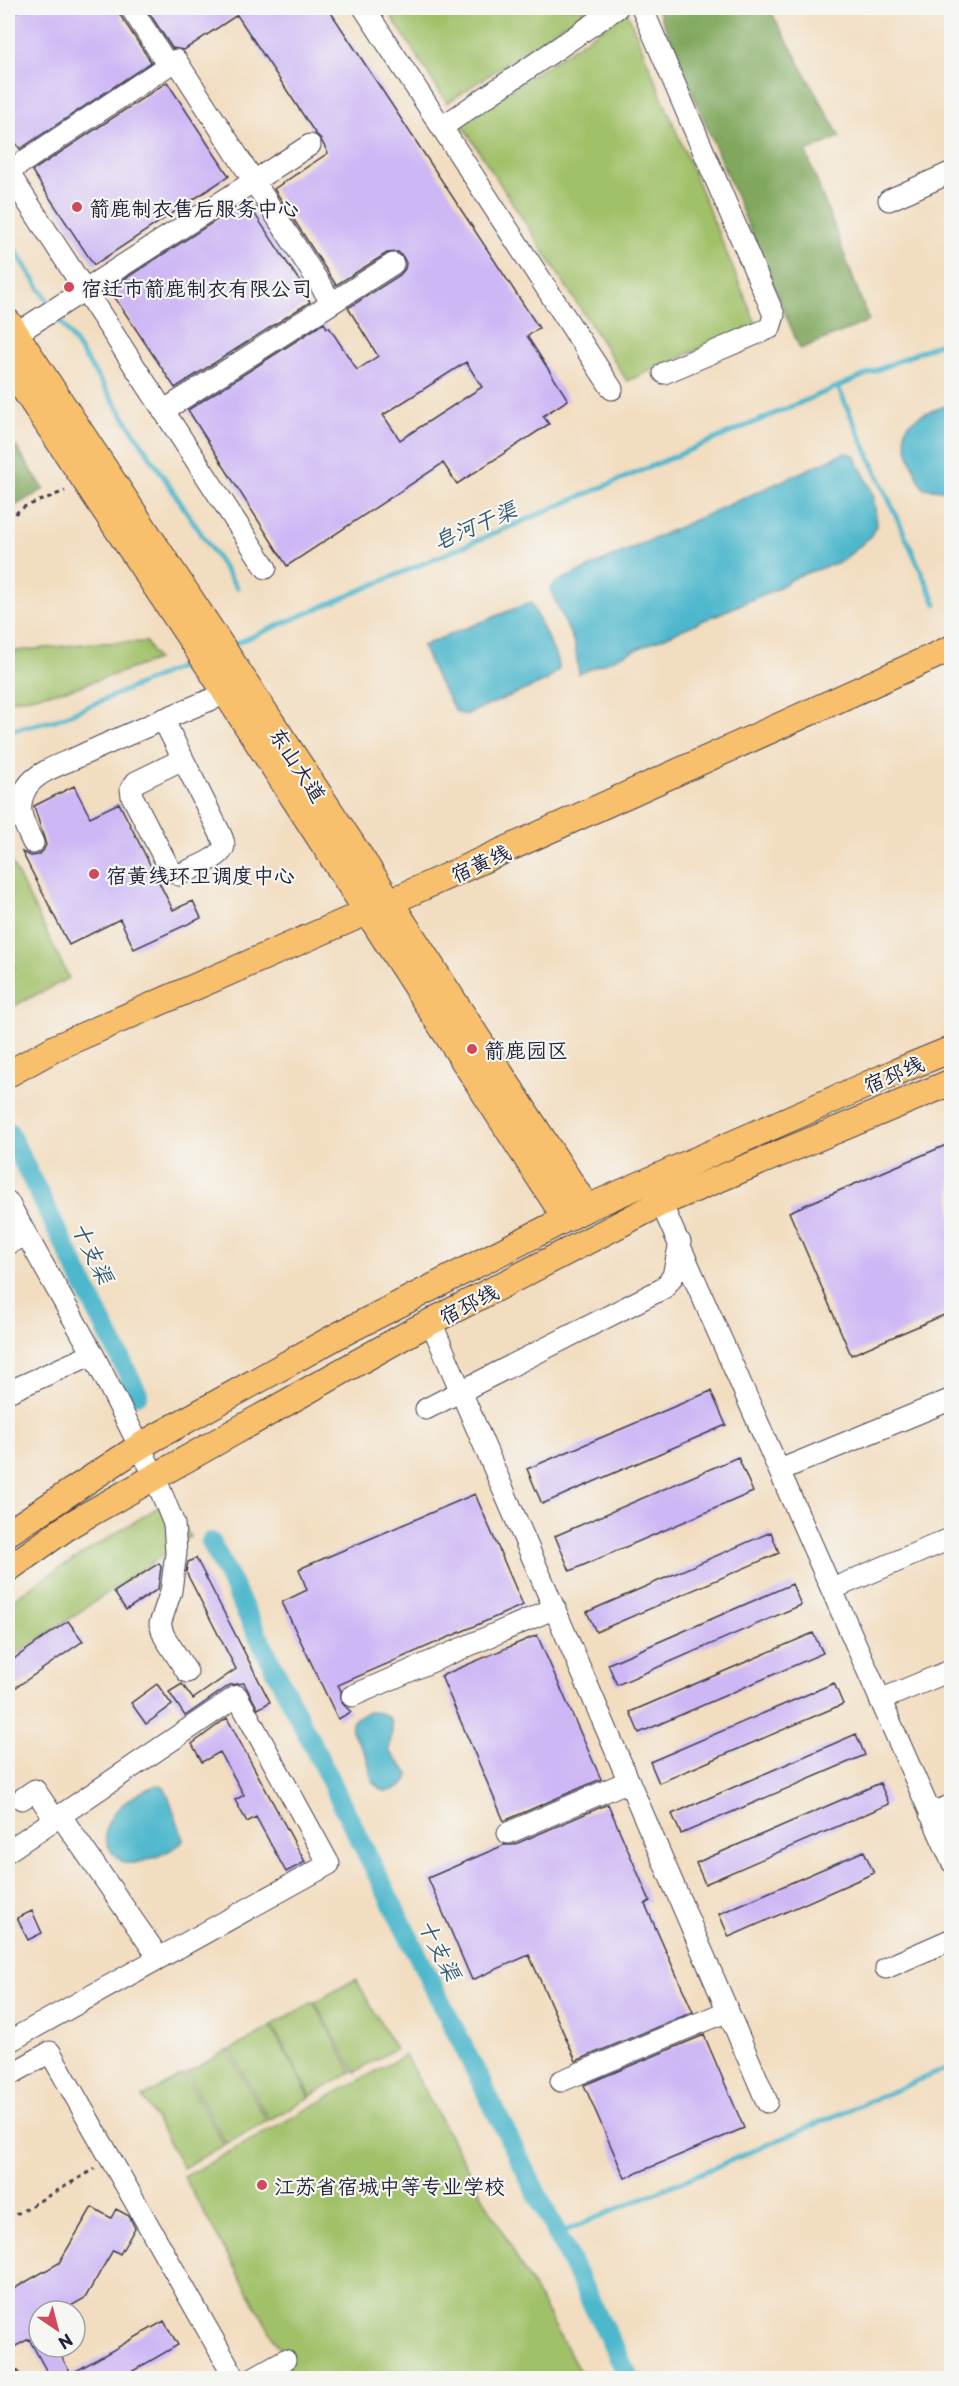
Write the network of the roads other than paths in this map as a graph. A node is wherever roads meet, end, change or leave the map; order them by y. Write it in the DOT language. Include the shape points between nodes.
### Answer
graph roads {
  1 [pos="131,8"];
  2 [pos="364,8"];
  3 [pos="617,8"];
  4 [pos="642,8"];
  5 [pos="168,65"];
  6 [pos="442,127"];
  7 [pos="310,145"];
  8 [pos="8,172"];
  9 [pos="951,172"];
  10 [pos="254,181"];
  11 [pos="889,200"];
  12 [pos="393,264"];
  13 [pos="84,290"];
  14 [pos="333,303"];
  15 [pos="10,332"];
  16 [pos="8,365"];
  17 [pos="664,373"];
  18 [pos="612,389"];
  19 [pos="164,411"];
  20 [pos="266,568"];
  21 [pos="951,648"];
  22 [pos="213,653"];
  23 [pos="226,693"];
  24 [pos="163,719"];
  25 [pos="183,759"];
  26 [pos="33,843"];
  27 [pos="379,907"];
  28 [pos="951,1049"];
  29 [pos="8,1074"];
  30 [pos="951,1082"];
  31 [pos="8,1202"];
  32 [pos="661,1203"];
  33 [pos="576,1214"];
  34 [pos="17,1240"];
  35 [pos="680,1242"];
  36 [pos="431,1322"];
  37 [pos="93,1354"];
  38 [pos="462,1391"];
  39 [pos="8,1392"];
  40 [pos="951,1399"];
  41 [pos="426,1409"];
  42 [pos="140,1446"];
  43 [pos="780,1470"];
  44 [pos="155,1477"];
  45 [pos="8,1533"];
  46 [pos="951,1538"];
  47 [pos="8,1569"];
  48 [pos="832,1589"];
  49 [pos="555,1608"];
  50 [pos="951,1670"];
  51 [pos="187,1672"];
  52 [pos="352,1696"];
  53 [pos="880,1700"];
  54 [pos="629,1781"];
  55 [pos="22,1799"];
  56 [pos="951,1805"];
  57 [pos="930,1814"];
  58 [pos="57,1817"];
  59 [pos="508,1833"];
  60 [pos="8,1851"];
  61 [pos="951,1862"];
  62 [pos="951,1940"];
  63 [pos="159,1958"];
  64 [pos="886,1968"];
  65 [pos="728,2011"];
  66 [pos="8,2042"];
  67 [pos="8,2076"];
  68 [pos="561,2081"];
  69 [pos="767,2102"];
  70 [pos="285,2360"];
  71 [pos="235,2379"];
  72 [pos="253,2379"];
  1 -- 5 [label="street"];
  2 -- 6 [label="street"];
  3 -- 6 [label="street"];
  4 -- 17 [label="street" via="774,315 770,328"];
  5 -- 8 [label="street"];
  5 -- 10 [label="street" via="176,60"];
  6 -- 18 [label="street"];
  7 -- 10 [label="street"];
  8 -- 13 [label="street"];
  9 -- 11 [label="street"];
  10 -- 13 [label="street"];
  10 -- 14 [label="street"];
  12 -- 14 [label="street"];
  13 -- 15 [label="street"];
  13 -- 19 [label="street"];
  14 -- 19 [label="street"];
  15 -- 22 [label="main road, 东山大道"];
  16 -- 22 [label="main road, 东山大道" via="87,483"];
  19 -- 20 [label="street"];
  21 -- 27 [label="main road, 宿黄线"];
  22 -- 23 [label="main road, 东山大道"];
  22 -- 27 [label="main road, 东山大道"];
  23 -- 24 [label="street"];
  23 -- 27 [label="main road, 东山大道"];
  24 -- 25 [label="street"];
  24 -- 26 [label="street" via="43,774 28,786 20,814"];
  25 -- 25 [label="street" via="224,845 213,859 179,874 168,866 131,789 136,782"];
  27 -- 29 [label="main road, 宿黄线" via="57,1047"];
  27 -- 33 [label="main road, 东山大道"];
  28 -- 33 [label="main road, 宿邳线"];
  30 -- 32 [label="main road, 宿邳线"];
  31 -- 34 [label="street"];
  32 -- 35 [label="street"];
  32 -- 36 [label="main road, 宿邳线"];
  33 -- 42 [label="main road, 宿邳线" via="337,1336"];
  34 -- 37 [label="street"];
  35 -- 38 [label="street" via="673,1276 664,1288"];
  35 -- 43 [label="street"];
  36 -- 38 [label="street"];
  36 -- 44 [label="main road, 宿邳线"];
  37 -- 39 [label="street"];
  37 -- 42 [label="street"];
  38 -- 41 [label="street"];
  38 -- 49 [label="street"];
  40 -- 43 [label="street"];
  42 -- 44 [label="street"];
  42 -- 45 [label="main road, 宿邳线"];
  43 -- 48 [label="street"];
  44 -- 47 [label="main road, 宿邳线" via="73,1523"];
  44 -- 51 [label="street" via="177,1539 171,1591 160,1624"];
  46 -- 48 [label="street"];
  48 -- 53 [label="street"];
  49 -- 52 [label="street"];
  49 -- 54 [label="street"];
  50 -- 53 [label="street"];
  53 -- 57 [label="street"];
  54 -- 59 [label="street"];
  54 -- 65 [label="street"];
  55 -- 58 [label="street" via="36,1790"];
  56 -- 57 [label="street"];
  57 -- 61 [label="street"];
  58 -- 60 [label="street"];
  58 -- 63 [label="street"];
  58 -- 63 [label="street" via="237,1696 329,1864"];
  62 -- 64 [label="street"];
  63 -- 66 [label="street"];
  65 -- 68 [label="street"];
  65 -- 69 [label="street"];
  67 -- 71 [label="street" via="50,2052"];
  70 -- 72 [label="street"];
}
